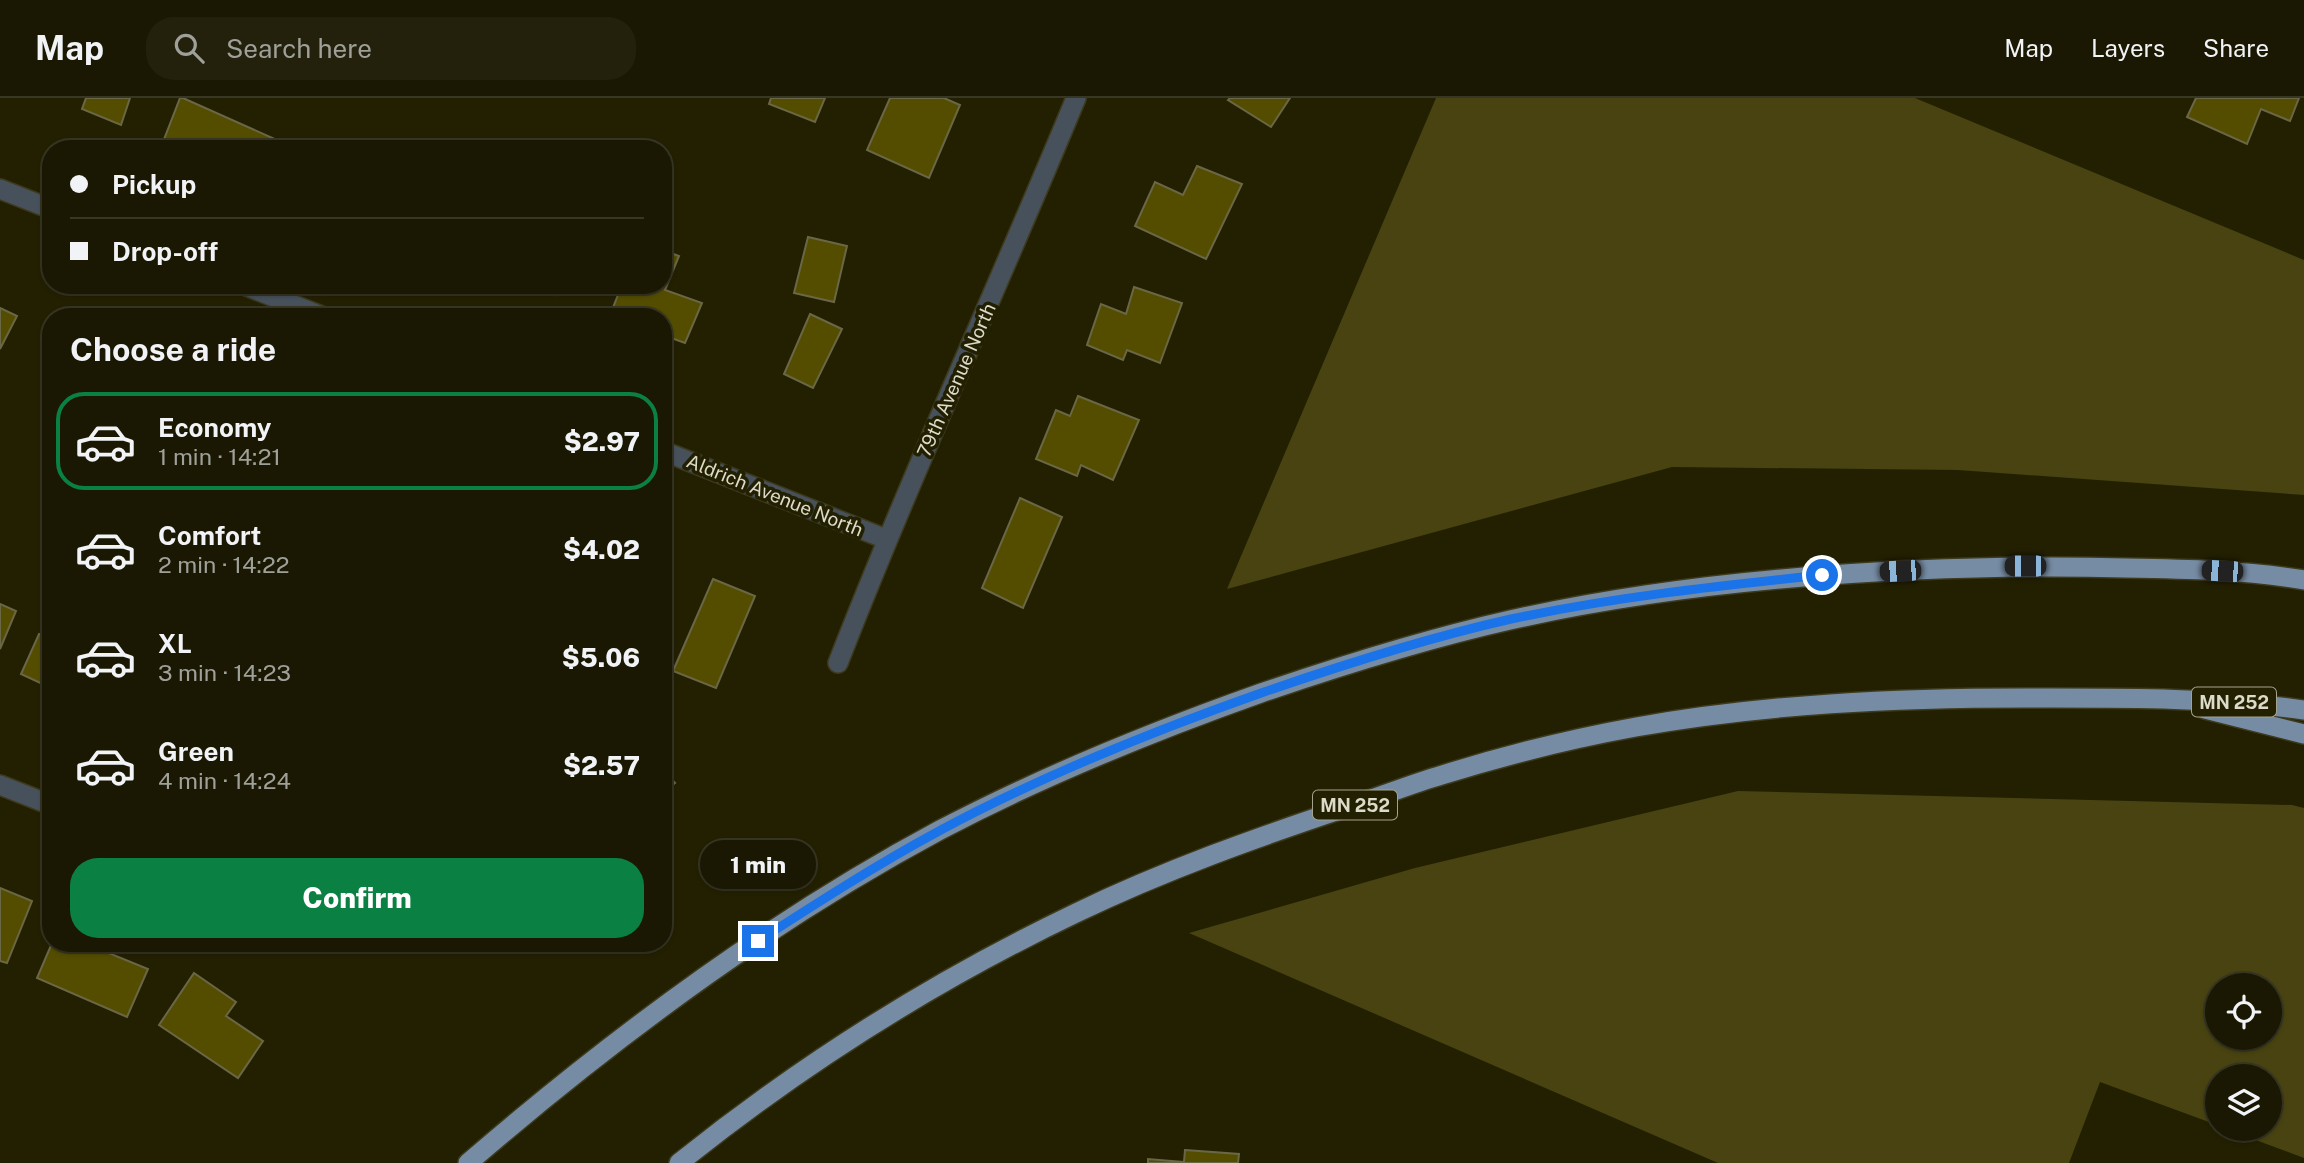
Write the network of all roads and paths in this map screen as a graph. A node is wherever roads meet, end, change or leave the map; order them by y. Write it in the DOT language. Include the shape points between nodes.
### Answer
graph roads {
  1 [pos="1076,98"];
  2 [pos="0,189"];
  3 [pos="42,205"];
  4 [pos="266,294"];
  5 [pos="302,308"];
  6 [pos="672,455"];
  7 [pos="886,539"];
  8 [pos="2304,580"];
  9 [pos="838,663"];
  10 [pos="2163,699"];
  11 [pos="2304,710"];
  12 [pos="2304,734"];
  13 [pos="0,785"];
  14 [pos="42,802"];
  15 [pos="468,1163"];
  16 [pos="679,1163"];
  1 -- 7 [label="street, 79th Avenue North"];
  2 -- 3 [label="street"];
  4 -- 5 [label="street"];
  6 -- 7 [label="street, Aldrich Avenue North"];
  7 -- 9 [label="street, 79th Avenue North"];
  8 -- 15 [label="highway" via="2198,570 2005,566 1732,583 1508,620 1307,676 1127,742 939,831 847,884 660,1009"];
  10 -- 11 [label="highway, MN 252"];
  10 -- 12 [label="highway"];
  10 -- 16 [label="highway, MN 252" via="1907,699 1710,716 1581,738 1438,776 1174,870 991,956 796,1075"];
  13 -- 14 [label="street"];
}
